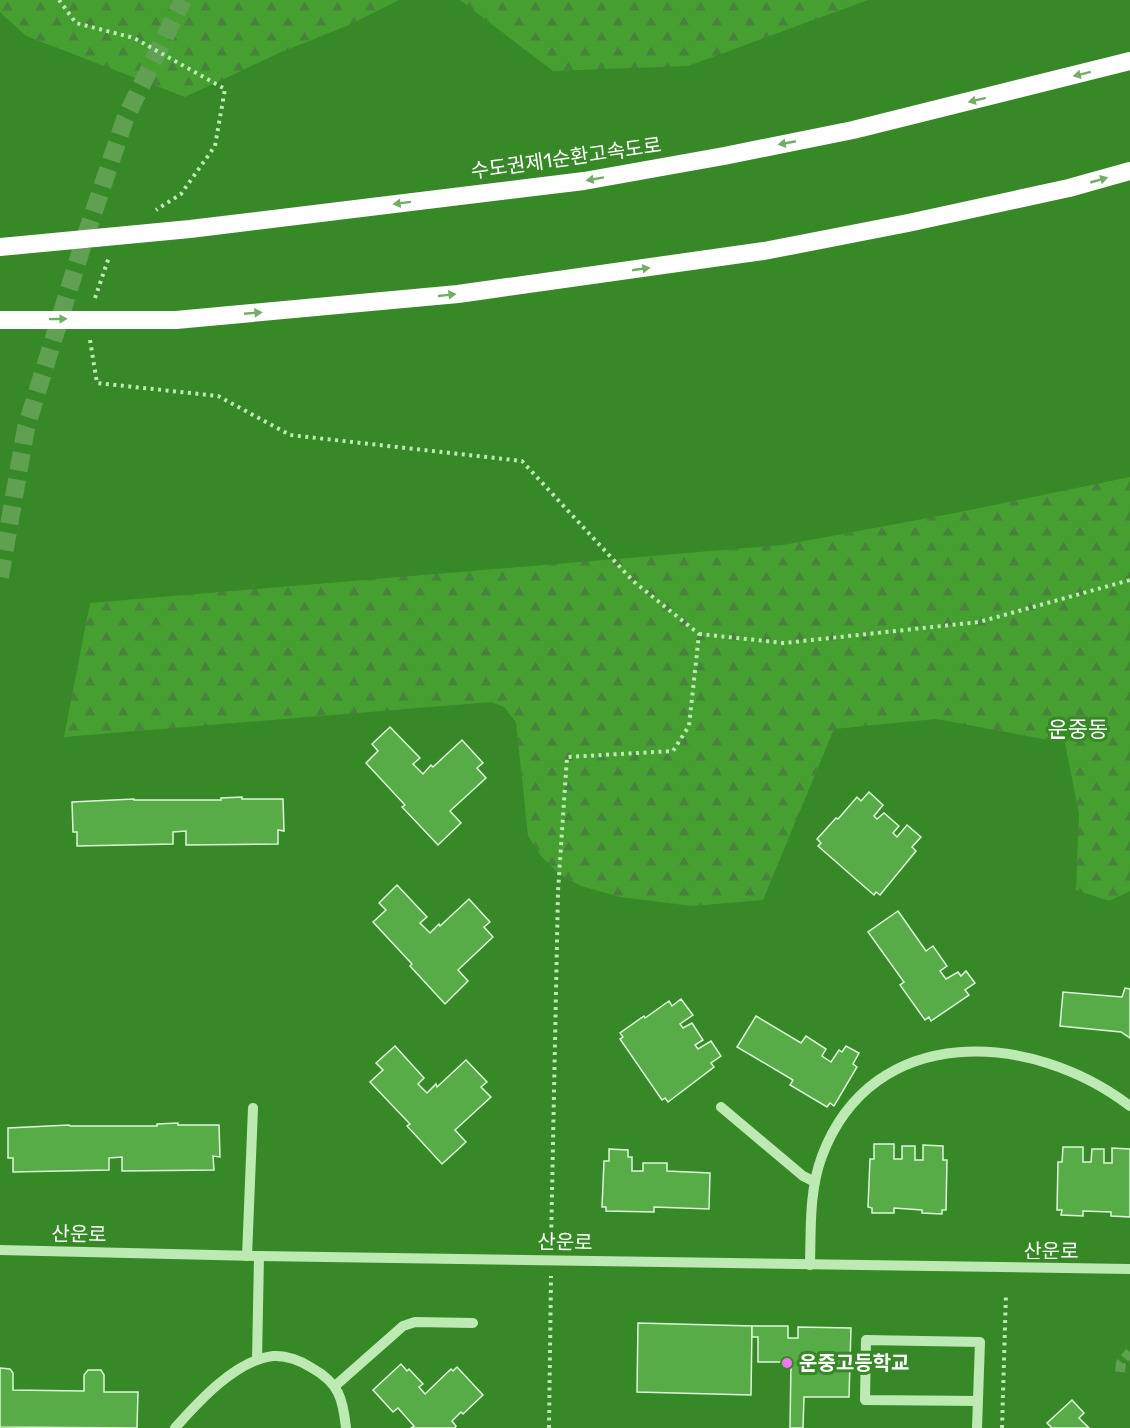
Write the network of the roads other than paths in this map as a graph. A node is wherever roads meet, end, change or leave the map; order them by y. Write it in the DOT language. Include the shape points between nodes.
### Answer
graph roads {
  1 [pos="1130,62"];
  2 [pos="1130,171"];
  3 [pos="0,247"];
  4 [pos="0,320"];
  5 [pos="1130,1106"];
  6 [pos="721,1107"];
  7 [pos="253,1108"];
  8 [pos="814,1182"];
  9 [pos="0,1250"];
  10 [pos="246,1256"];
  11 [pos="259,1256"];
  12 [pos="810,1265"];
  13 [pos="1130,1269"];
  14 [pos="473,1323"];
  15 [pos="257,1360"];
  16 [pos="335,1386"];
  17 [pos="978,1401"];
  18 [pos="175,1428"];
  19 [pos="346,1428"];
  20 [pos="977,1428"];
  1 -- 3 [label="highway, 수도권제1순환고속도로, one-way" via="853,130 584,181 190,229"];
  4 -- 2 [label="highway, one-way" via="176,320 458,294 764,251 1069,188"];
  5 -- 8 [label="street" via="1096,1083 1041,1060 989,1051 943,1054 897,1071 860,1096 831,1136"];
  6 -- 8 [label="street"];
  7 -- 10 [label="street"];
  8 -- 12 [label="street"];
  9 -- 10 [label="street, 산운로"];
  10 -- 11 [label="street, 산운로"];
  11 -- 12 [label="street, 산운로"];
  11 -- 15 [label="street"];
  12 -- 13 [label="street, 산운로"];
  14 -- 16 [label="street" via="415,1322 403,1326"];
  15 -- 16 [label="street" via="289,1358 323,1374"];
  15 -- 18 [label="street" via="213,1389"];
  16 -- 19 [label="street" via="344,1405"];
  17 -- 17 [label="street" via="980,1342 866,1340 865,1400"];
  17 -- 20 [label="street"];
}
